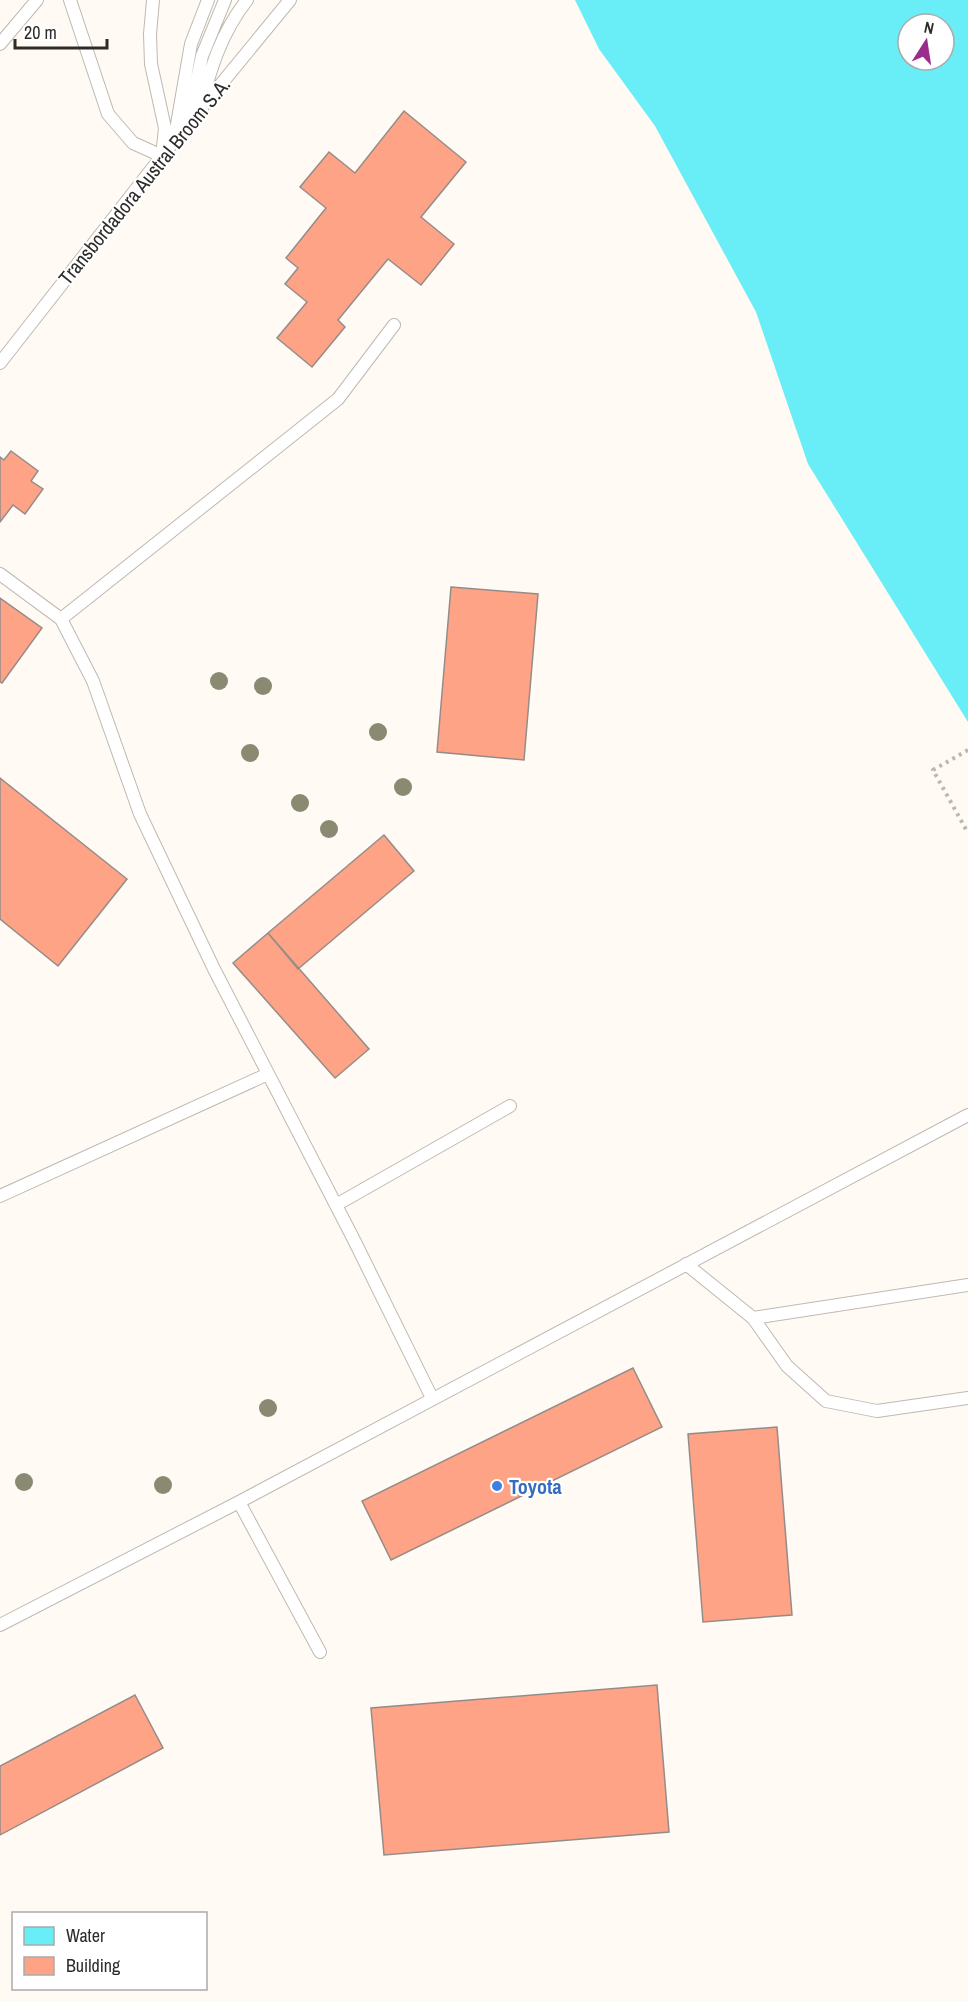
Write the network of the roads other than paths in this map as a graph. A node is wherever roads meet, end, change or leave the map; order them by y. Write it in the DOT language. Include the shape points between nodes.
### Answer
graph roads {
  1 [pos="37,0"];
  2 [pos="70,0"];
  3 [pos="153,0"];
  4 [pos="208,0"];
  5 [pos="225,0"];
  6 [pos="247,0"];
  7 [pos="290,0"];
  8 [pos="0,44"];
  9 [pos="199,111"];
  10 [pos="188,125"];
  11 [pos="174,142"];
  12 [pos="162,156"];
  13 [pos="394,324"];
  14 [pos="0,363"];
  15 [pos="0,574"];
  16 [pos="61,619"];
  17 [pos="268,1074"];
  18 [pos="510,1106"];
  19 [pos="968,1115"];
  20 [pos="0,1196"];
  21 [pos="336,1206"];
  22 [pos="686,1264"];
  23 [pos="968,1286"];
  24 [pos="753,1318"];
  25 [pos="432,1398"];
  26 [pos="968,1398"];
  27 [pos="239,1502"];
  28 [pos="0,1625"];
  29 [pos="320,1652"];
  1 -- 8 [label="lane"];
  2 -- 12 [label="lane" via="108,114 133,142"];
  3 -- 12 [label="lane" via="151,64 165,128"];
  4 -- 11 [label="lane" via="191,44"];
  5 -- 10 [label="lane" via="202,56"];
  6 -- 9 [label="lane" via="214,56"];
  7 -- 9 [label="lane, Transbordadora Austral Broom S.A."];
  9 -- 10 [label="lane, Transbordadora Austral Broom S.A."];
  10 -- 11 [label="lane, Transbordadora Austral Broom S.A."];
  11 -- 12 [label="lane, Transbordadora Austral Broom S.A."];
  12 -- 14 [label="lane, Transbordadora Austral Broom S.A."];
  13 -- 16 [label="lane" via="338,399"];
  15 -- 16 [label="lane"];
  16 -- 17 [label="lane" via="93,681 140,814"];
  17 -- 20 [label="lane"];
  17 -- 21 [label="lane"];
  18 -- 21 [label="lane"];
  19 -- 22 [label="lane"];
  21 -- 25 [label="lane"];
  22 -- 24 [label="lane"];
  22 -- 25 [label="lane"];
  23 -- 24 [label="lane"];
  24 -- 26 [label="lane" via="787,1366 826,1401 877,1411"];
  25 -- 27 [label="lane"];
  27 -- 28 [label="lane"];
  27 -- 29 [label="lane"];
}
